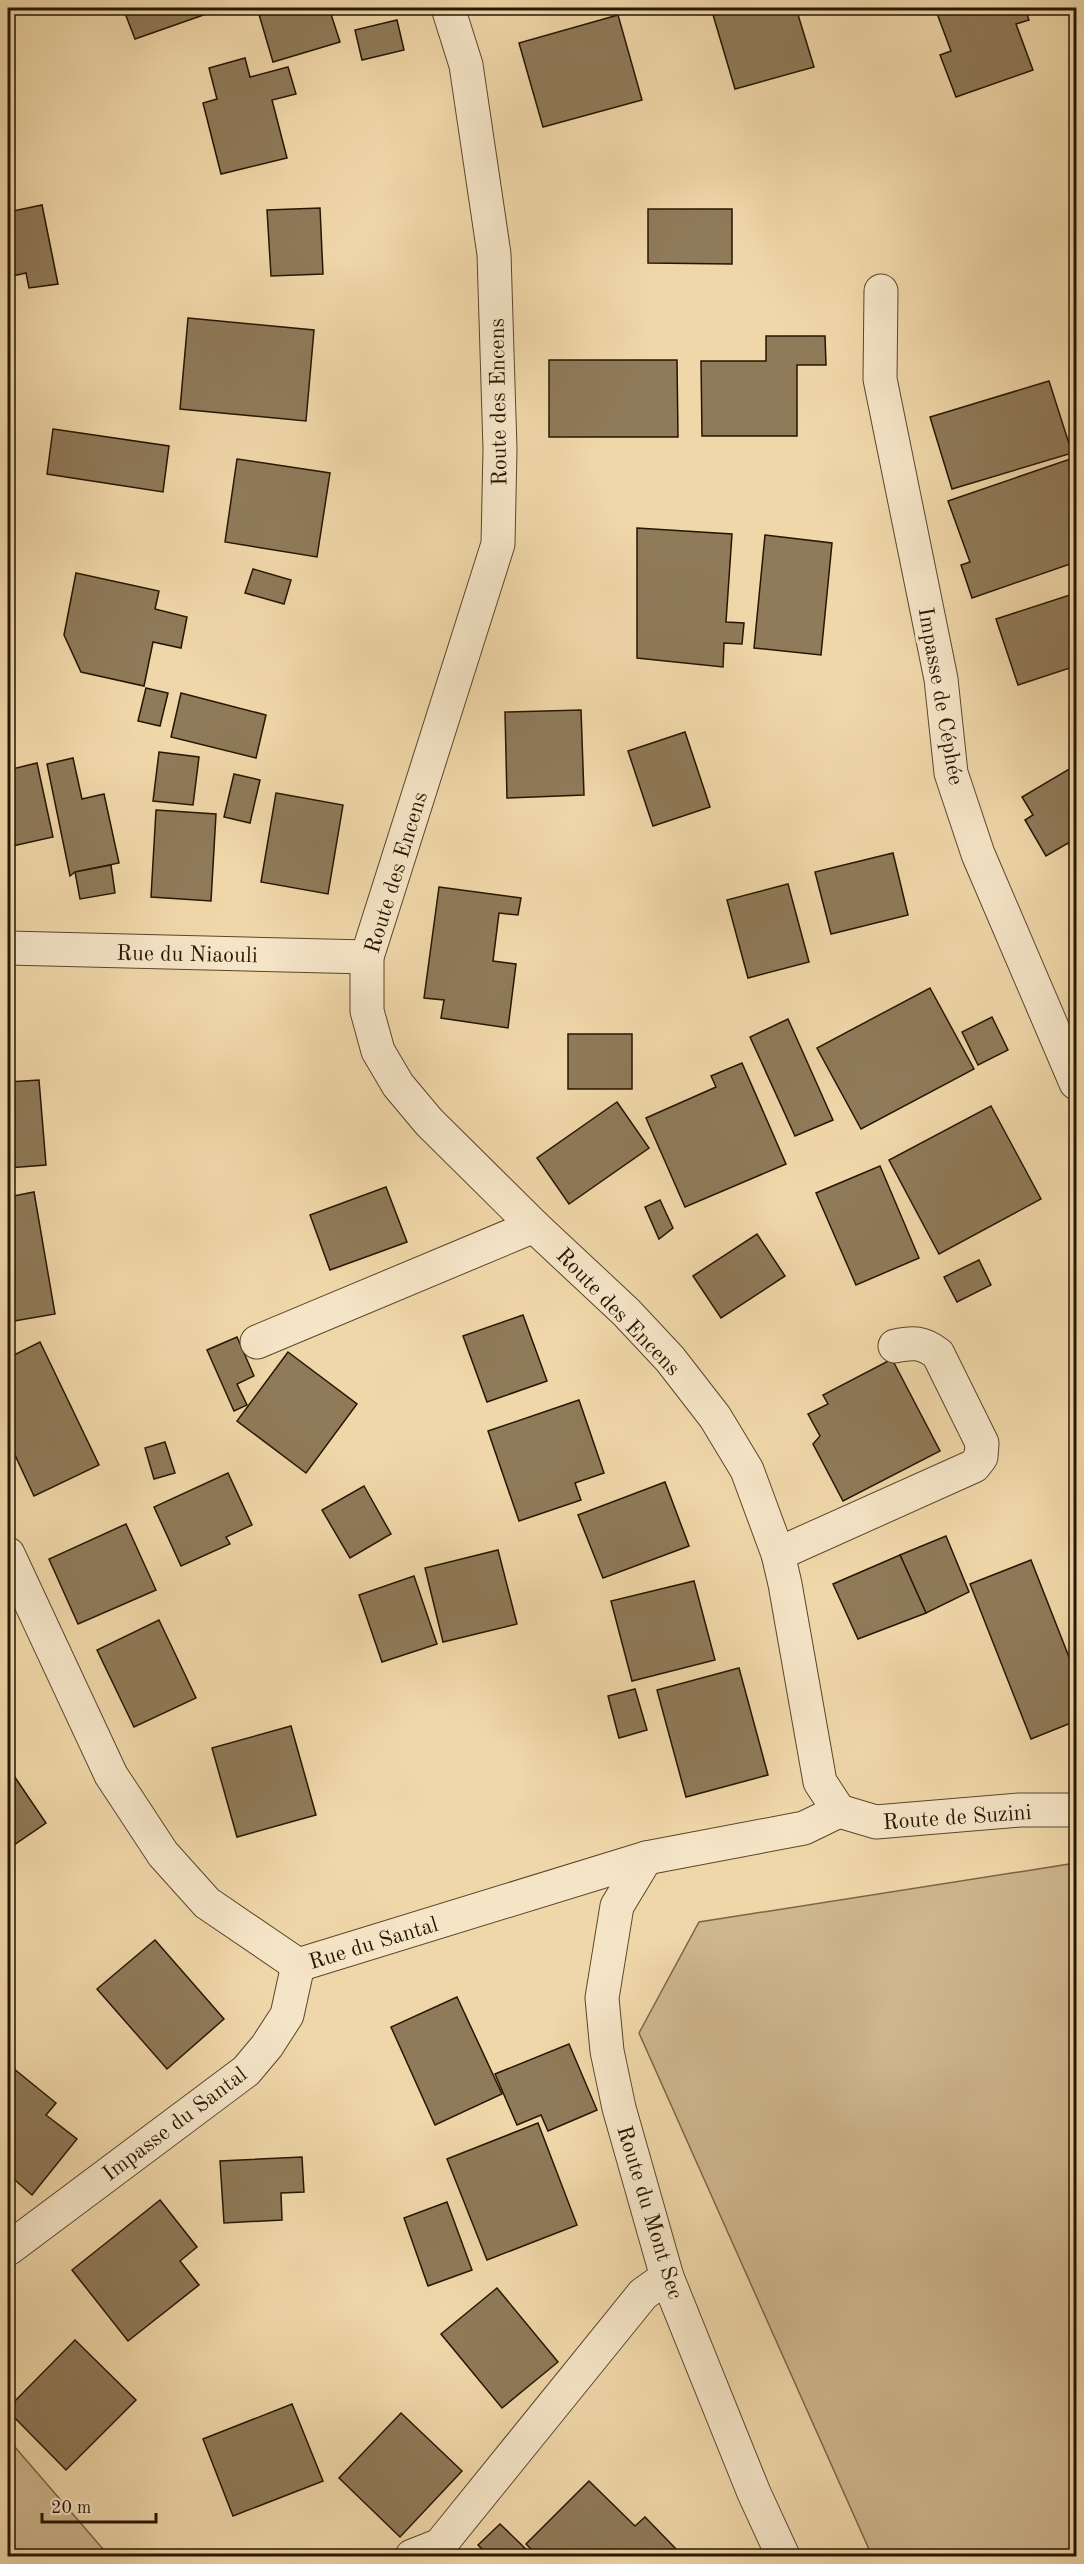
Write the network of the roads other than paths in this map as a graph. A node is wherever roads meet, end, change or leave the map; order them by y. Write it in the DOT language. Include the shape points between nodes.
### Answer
graph roads {
  1 [pos="448,8"];
  2 [pos="880,291"];
  3 [pos="8,948"];
  4 [pos="367,957"];
  5 [pos="1077,1083"];
  6 [pos="534,1226"];
  7 [pos="257,1342"];
  8 [pos="895,1346"];
  9 [pos="8,1554"];
  10 [pos="778,1554"];
  11 [pos="1077,1810"];
  12 [pos="839,1811"];
  13 [pos="646,1858"];
  14 [pos="297,1965"];
  15 [pos="8,2249"];
  16 [pos="667,2277"];
  17 [pos="412,2556"];
  18 [pos="783,2556"];
  1 -- 4 [label="street, Route des Encens" via="466,65 494,254 500,449 498,544"];
  2 -- 5 [label="street, Impasse de Céphée" via="880,379 942,679 951,773 978,854"];
  3 -- 4 [label="street, Rue du Niaouli"];
  4 -- 6 [label="street, Route des Encens" via="367,1011 378,1051 398,1085 429,1122"];
  6 -- 7 [label="street"];
  6 -- 10 [label="street, Route des Encens" via="626,1312 670,1359 715,1417 747,1470"];
  8 -- 10 [label="street" via="913,1342 938,1354 982,1443 981,1457 974,1466"];
  9 -- 14 [label="street, Rue du Santal" via="111,1774 163,1854 207,1903"];
  10 -- 12 [label="street, Route des Encens" via="820,1782"];
  11 -- 12 [label="street, Route de Suzini" via="1020,1810 876,1822"];
  12 -- 13 [label="street, Rue du Santal" via="804,1828"];
  13 -- 14 [label="street, Rue du Santal"];
  13 -- 16 [label="street, Route du Mont Sec" via="617,1906 602,1998 607,2051 619,2108"];
  14 -- 15 [label="street, Impasse du Santal" via="287,2015 246,2071"];
  16 -- 17 [label="street" via="643,2294 440,2545"];
  16 -- 18 [label="street, Route du Mont Sec"];
}
